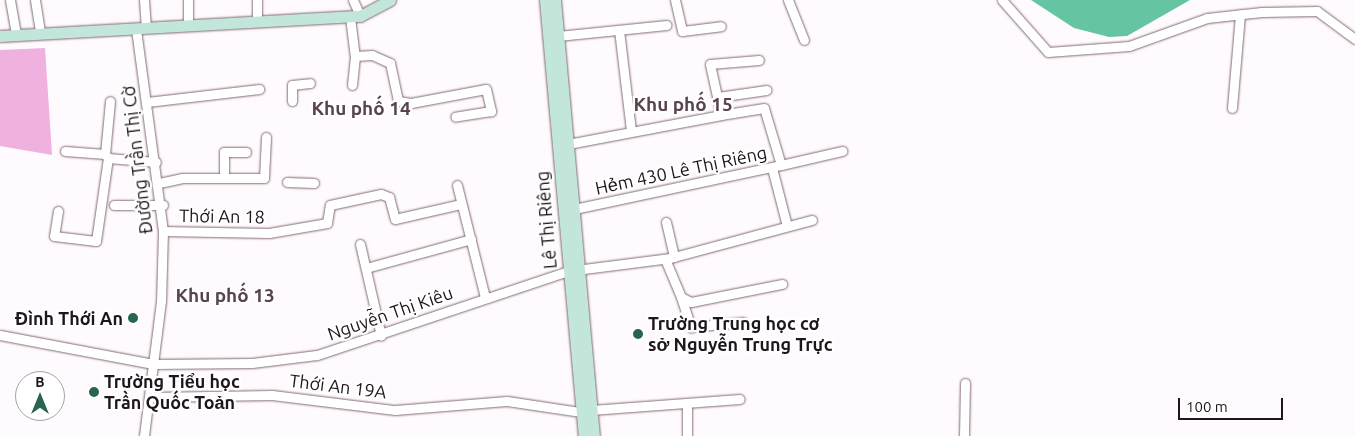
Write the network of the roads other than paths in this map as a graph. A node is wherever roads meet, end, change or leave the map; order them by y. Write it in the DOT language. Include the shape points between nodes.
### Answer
graph roads {
  1 [pos="10,0"];
  2 [pos="35,0"];
  3 [pos="144,0"];
  4 [pos="188,0"];
  5 [pos="257,0"];
  6 [pos="353,0"];
  7 [pos="390,0"];
  8 [pos="545,0"];
  9 [pos="555,0"];
  10 [pos="675,0"];
  11 [pos="788,0"];
  12 [pos="1002,0"];
  13 [pos="1240,14"];
  14 [pos="355,17"];
  15 [pos="257,21"];
  16 [pos="188,24"];
  17 [pos="666,25"];
  18 [pos="721,26"];
  19 [pos="141,27"];
  20 [pos="619,30"];
  21 [pos="40,33"];
  22 [pos="16,35"];
  23 [pos="0,36"];
  24 [pos="558,36"];
  25 [pos="1355,39"];
  26 [pos="804,40"];
  27 [pos="355,56"];
  28 [pos="759,60"];
  29 [pos="310,83"];
  30 [pos="352,85"];
  31 [pos="259,89"];
  32 [pos="766,90"];
  33 [pos="718,97"];
  34 [pos="110,101"];
  35 [pos="147,102"];
  36 [pos="292,102"];
  37 [pos="1232,108"];
  38 [pos="721,115"];
  39 [pos="455,117"];
  40 [pos="631,131"];
  41 [pos="266,137"];
  42 [pos="568,144"];
  43 [pos="65,151"];
  44 [pos="842,151"];
  45 [pos="246,152"];
  46 [pos="106,156"];
  47 [pos="156,162"];
  48 [pos="776,167"];
  49 [pos="224,178"];
  50 [pos="287,182"];
  51 [pos="159,183"];
  52 [pos="314,183"];
  53 [pos="457,185"];
  54 [pos="114,204"];
  55 [pos="461,204"];
  56 [pos="163,205"];
  57 [pos="574,209"];
  58 [pos="58,211"];
  59 [pos="812,220"];
  60 [pos="666,222"];
  61 [pos="787,226"];
  62 [pos="163,231"];
  63 [pos="471,239"];
  64 [pos="360,244"];
  65 [pos="670,258"];
  66 [pos="366,268"];
  67 [pos="573,270"];
  68 [pos="782,284"];
  69 [pos="485,297"];
  70 [pos="680,297"];
  71 [pos="743,322"];
  72 [pos="0,335"];
  73 [pos="381,336"];
  74 [pos="153,364"];
  75 [pos="965,383"];
  76 [pos="149,397"];
  77 [pos="740,400"];
  78 [pos="687,403"];
  79 [pos="586,411"];
  80 [pos="144,436"];
  81 [pos="584,436"];
  82 [pos="594,436"];
  83 [pos="686,436"];
  84 [pos="964,436"];
  1 -- 22 [label="street"];
  2 -- 21 [label="street"];
  3 -- 19 [label="street, Đường Trần Thị Cờ"];
  4 -- 16 [label="street"];
  5 -- 15 [label="street"];
  6 -- 14 [label="street"];
  7 -- 14 [label="street"];
  8 -- 67 [label="street, Lê Thị Riêng"];
  9 -- 24 [label="street, Lê Thị Riêng"];
  10 -- 18 [label="street" via="682,31"];
  11 -- 26 [label="street"];
  12 -- 13 [label="street" via="1048,52 1129,46 1206,18"];
  13 -- 25 [label="street" via="1317,11"];
  13 -- 37 [label="street"];
  14 -- 15 [label="street"];
  14 -- 27 [label="street"];
  15 -- 16 [label="street"];
  16 -- 19 [label="street"];
  17 -- 20 [label="street"];
  19 -- 21 [label="street"];
  19 -- 35 [label="street, Đường Trần Thị Cờ"];
  20 -- 24 [label="street"];
  20 -- 40 [label="street"];
  21 -- 22 [label="street"];
  22 -- 23 [label="street"];
  24 -- 42 [label="street, Lê Thị Riêng"];
  27 -- 30 [label="street"];
  27 -- 39 [label="street" via="372,55 390,63 398,101 411,103 486,89 491,111"];
  28 -- 33 [label="street" via="710,64"];
  29 -- 36 [label="street" via="292,85"];
  31 -- 35 [label="street"];
  32 -- 33 [label="street"];
  33 -- 38 [label="street"];
  34 -- 46 [label="street"];
  35 -- 47 [label="street, Đường Trần Thị Cờ"];
  38 -- 40 [label="street"];
  38 -- 48 [label="street, Hẻm 430 Lê Thị Riêng" via="764,108"];
  40 -- 42 [label="street"];
  41 -- 49 [label="street" via="264,178"];
  42 -- 57 [label="street, Lê Thị Riêng"];
  43 -- 46 [label="street"];
  44 -- 48 [label="street"];
  45 -- 49 [label="street" via="224,152"];
  46 -- 47 [label="street"];
  46 -- 58 [label="street" via="96,241 54,236"];
  47 -- 51 [label="street, Đường Trần Thị Cờ"];
  48 -- 57 [label="street, Hẻm 430 Lê Thị Riêng"];
  48 -- 61 [label="street"];
  49 -- 51 [label="street"];
  50 -- 52 [label="street"];
  51 -- 56 [label="street, Đường Trần Thị Cờ"];
  53 -- 55 [label="street"];
  54 -- 56 [label="street"];
  55 -- 62 [label="street, Thới An 18" via="395,219 389,197 381,194 330,205 327,223 269,234"];
  55 -- 63 [label="street"];
  56 -- 62 [label="street, Đường Trần Thị Cờ"];
  57 -- 67 [label="street, Lê Thị Riêng"];
  59 -- 61 [label="street, Nguyễn Thị Kiêu"];
  60 -- 65 [label="street"];
  61 -- 65 [label="street, Nguyễn Thị Kiêu"];
  62 -- 74 [label="street, Đường Trần Thị Cờ"];
  63 -- 66 [label="street"];
  63 -- 69 [label="street"];
  64 -- 66 [label="street"];
  65 -- 67 [label="street, Nguyễn Thị Kiêu"];
  65 -- 70 [label="street"];
  66 -- 73 [label="street"];
  67 -- 69 [label="street, Nguyễn Thị Kiêu"];
  67 -- 79 [label="street, Lê Thị Riêng"];
  68 -- 70 [label="street" via="691,302"];
  69 -- 73 [label="street, Nguyễn Thị Kiêu"];
  70 -- 71 [label="street" via="691,327"];
  72 -- 74 [label="street, Nguyễn Thị Kiêu"];
  73 -- 74 [label="street, Nguyễn Thị Kiêu" via="317,355 252,363"];
  74 -- 76 [label="street, Đường Trần Thị Cờ"];
  75 -- 84 [label="street"];
  76 -- 79 [label="street, Thới An 19A" via="272,395 395,410 500,400"];
  76 -- 80 [label="street, Đường Trần Thị Cờ"];
  77 -- 78 [label="street, Thới An 19A"];
  78 -- 79 [label="street, Thới An 19A"];
  78 -- 83 [label="street"];
  79 -- 81 [label="street, Lê Thị Riêng"];
  79 -- 82 [label="street, Lê Thị Riêng"];
}
